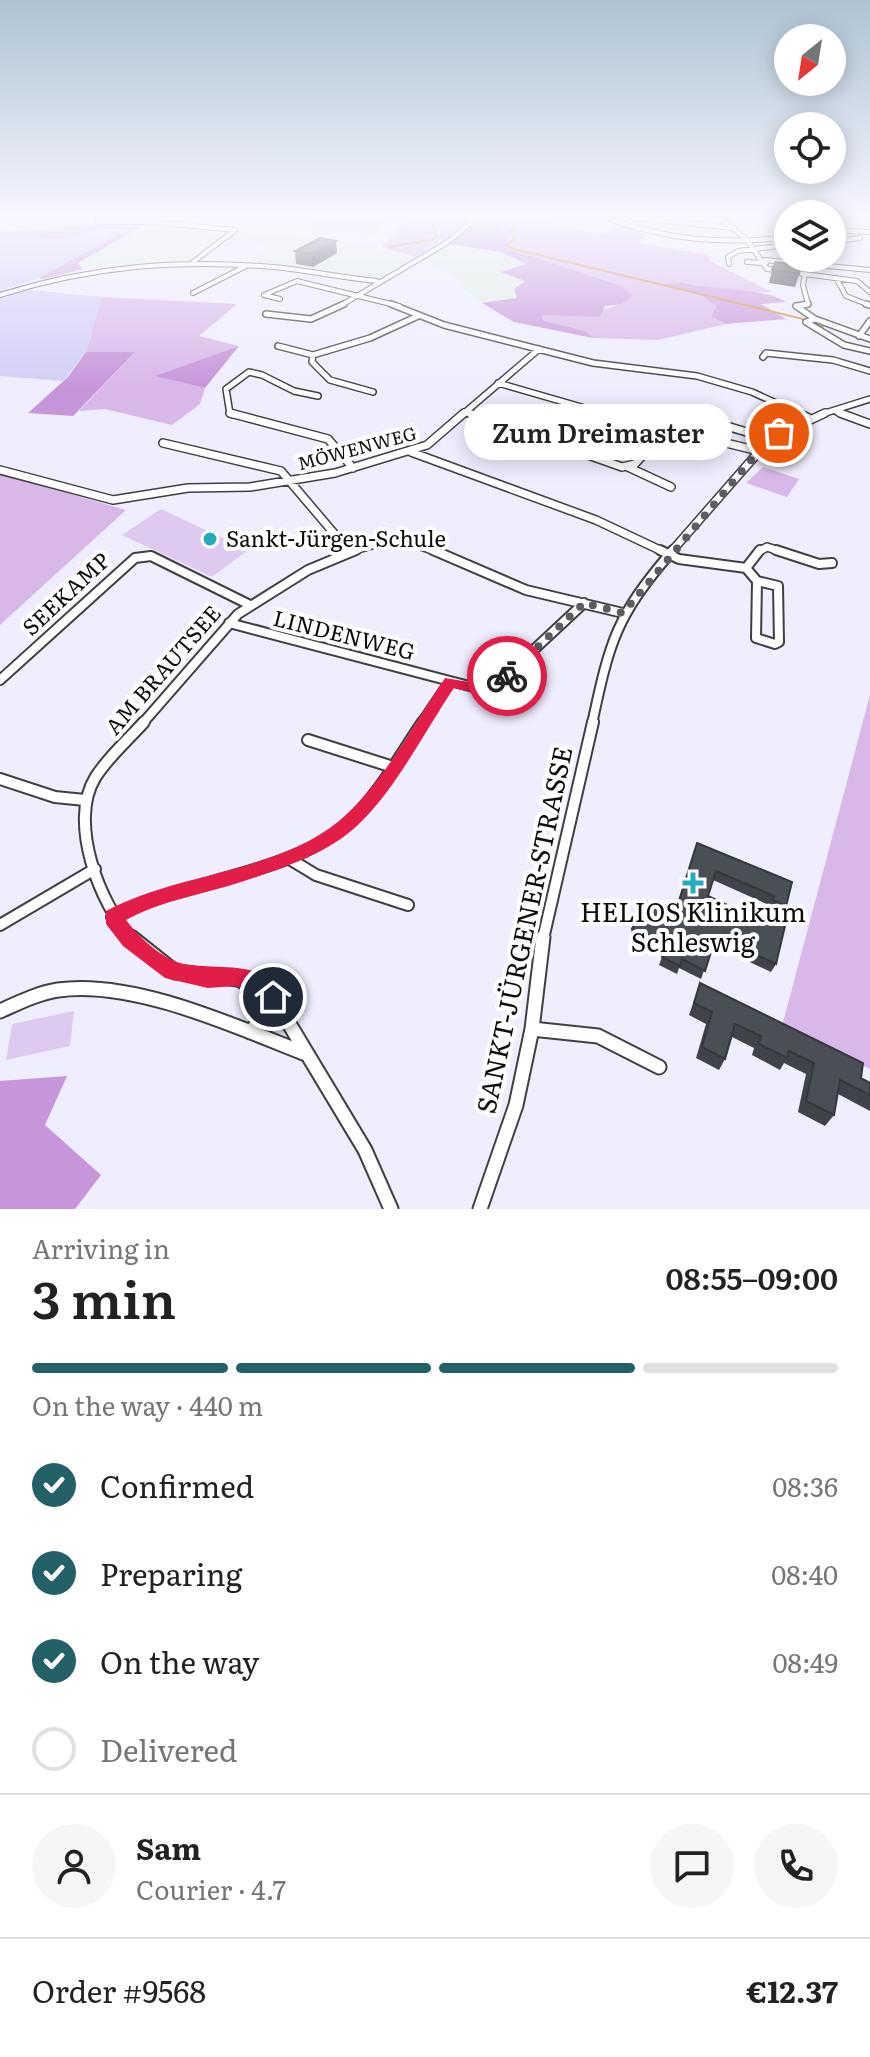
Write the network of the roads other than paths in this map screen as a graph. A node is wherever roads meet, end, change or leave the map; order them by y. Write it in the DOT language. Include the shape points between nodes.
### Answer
graph roads {
  1 [pos="70,274"];
  2 [pos="229,274"];
  3 [pos="334,274"];
  4 [pos="389,274"];
  5 [pos="805,274"];
  6 [pos="808,274"];
  7 [pos="838,274"];
  8 [pos="828,277"];
  9 [pos="836,278"];
  10 [pos="377,281"];
  11 [pos="870,292"];
  12 [pos="193,293"];
  13 [pos="0,295"];
  14 [pos="358,295"];
  15 [pos="280,299"];
  16 [pos="870,305"];
  17 [pos="266,314"];
  18 [pos="418,316"];
  19 [pos="811,320"];
  20 [pos="869,321"];
  21 [pos="859,336"];
  22 [pos="870,339"];
  23 [pos="278,346"];
  24 [pos="539,349"];
  25 [pos="870,351"];
  26 [pos="313,355"];
  27 [pos="763,357"];
  28 [pos="870,371"];
  29 [pos="498,383"];
  30 [pos="373,392"];
  31 [pos="318,396"];
  32 [pos="870,399"];
  33 [pos="677,411"];
  34 [pos="466,412"];
  35 [pos="837,412"];
  36 [pos="809,418"];
  37 [pos="870,424"];
  38 [pos="665,431"];
  39 [pos="770,439"];
  40 [pos="163,443"];
  41 [pos="759,451"];
  42 [pos="411,452"];
  43 [pos="628,467"];
  44 [pos="353,468"];
  45 [pos="0,470"];
  46 [pos="291,480"];
  47 [pos="671,487"];
  48 [pos="349,551"];
  49 [pos="671,554"];
  50 [pos="832,563"];
  51 [pos="746,568"];
  52 [pos="757,581"];
  53 [pos="584,603"];
  54 [pos="250,605"];
  55 [pos="623,613"];
  56 [pos="229,623"];
  57 [pos="0,680"];
  58 [pos="450,681"];
  59 [pos="308,740"];
  60 [pos="393,767"];
  61 [pos="0,780"];
  62 [pos="85,800"];
  63 [pos="288,858"];
  64 [pos="95,869"];
  65 [pos="408,905"];
  66 [pos="112,917"];
  67 [pos="0,925"];
  68 [pos="273,997"];
  69 [pos="0,1011"];
  70 [pos="532,1029"];
  71 [pos="250,1032"];
  72 [pos="306,1054"];
  73 [pos="659,1067"];
  74 [pos="391,1209"];
  75 [pos="480,1209"];
  1 -- 13 [label="street"];
  2 -- 12 [label="street"];
  3 -- 10 [label="street"];
  4 -- 10 [label="street"];
  5 -- 19 [label="street" via="808,304 796,306"];
  6 -- 8 [label="street"];
  7 -- 8 [label="street"];
  8 -- 9 [label="street"];
  9 -- 11 [label="street" via="857,281"];
  9 -- 16 [label="street" via="846,296"];
  10 -- 14 [label="street"];
  14 -- 15 [label="street" via="297,281 264,295"];
  14 -- 17 [label="street" via="317,319"];
  14 -- 18 [label="street"];
  18 -- 24 [label="street"];
  18 -- 26 [label="street"];
  19 -- 21 [label="street"];
  19 -- 25 [label="street" via="844,345"];
  20 -- 21 [label="street"];
  21 -- 22 [label="street"];
  23 -- 26 [label="street"];
  24 -- 29 [label="street, MÖWENWEG"];
  24 -- 36 [label="street" via="608,366 697,376 752,392"];
  26 -- 30 [label="street" via="312,362 330,380"];
  27 -- 28 [label="street" via="796,355"];
  29 -- 34 [label="street, MÖWENWEG"];
  29 -- 38 [label="street"];
  31 -- 44 [label="street" via="289,390 255,372 242,374 226,389 230,414 328,439"];
  32 -- 35 [label="street, SANKT-JÜRGENER-STRASSE"];
  33 -- 39 [label="street"];
  34 -- 42 [label="street, MÖWENWEG" via="440,436"];
  34 -- 43 [label="street"];
  35 -- 36 [label="street, SANKT-JÜRGENER-STRASSE"];
  35 -- 37 [label="street"];
  36 -- 39 [label="street, SANKT-JÜRGENER-STRASSE"];
  38 -- 41 [label="street"];
  38 -- 43 [label="street"];
  39 -- 41 [label="street, SANKT-JÜRGENER-STRASSE"];
  40 -- 46 [label="street" via="281,471"];
  41 -- 49 [label="street, SANKT-JÜRGENER-STRASSE"];
  42 -- 44 [label="street, MÖWENWEG"];
  42 -- 49 [label="street" via="596,520"];
  43 -- 47 [label="street"];
  44 -- 46 [label="street, MÖWENWEG"];
  45 -- 46 [label="street, MÖWENWEG" via="113,500"];
  46 -- 48 [label="street"];
  48 -- 53 [label="street, AM BRAUTSEE" via="372,543 414,542 526,590"];
  48 -- 54 [label="street, AM BRAUTSEE"];
  49 -- 51 [label="street"];
  49 -- 55 [label="street, SANKT-JÜRGENER-STRASSE"];
  50 -- 51 [label="street" via="819,564 767,547"];
  51 -- 52 [label="street"];
  52 -- 52 [label="street" via="756,638 775,644 778,586"];
  53 -- 55 [label="street, AM BRAUTSEE"];
  53 -- 58 [label="street, LINDENWEG" via="496,685 481,689"];
  54 -- 56 [label="street, AM BRAUTSEE"];
  54 -- 57 [label="street, SEEKAMP" via="151,556 135,558"];
  55 -- 70 [label="street, SANKT-JÜRGENER-STRASSE" via="605,659 543,936"];
  56 -- 58 [label="street, LINDENWEG"];
  56 -- 62 [label="street, AM BRAUTSEE" via="95,778"];
  58 -- 60 [label="street"];
  59 -- 60 [label="street"];
  60 -- 63 [label="street" via="344,827"];
  61 -- 62 [label="street"];
  62 -- 64 [label="street" via="83,816"];
  63 -- 65 [label="street" via="316,875"];
  63 -- 66 [label="street" via="142,901"];
  64 -- 66 [label="street"];
  64 -- 67 [label="street"];
  66 -- 68 [label="street" via="129,940 172,971 208,978 235,976 258,983"];
  68 -- 71 [label="street" via="269,1011"];
  68 -- 72 [label="street"];
  69 -- 71 [label="street" via="59,990 83,990 144,1001"];
  70 -- 73 [label="street" via="598,1036"];
  70 -- 75 [label="street, SANKT-JÜRGENER-STRASSE" via="516,1105"];
  71 -- 72 [label="street"];
  72 -- 74 [label="street" via="365,1150"];
}
